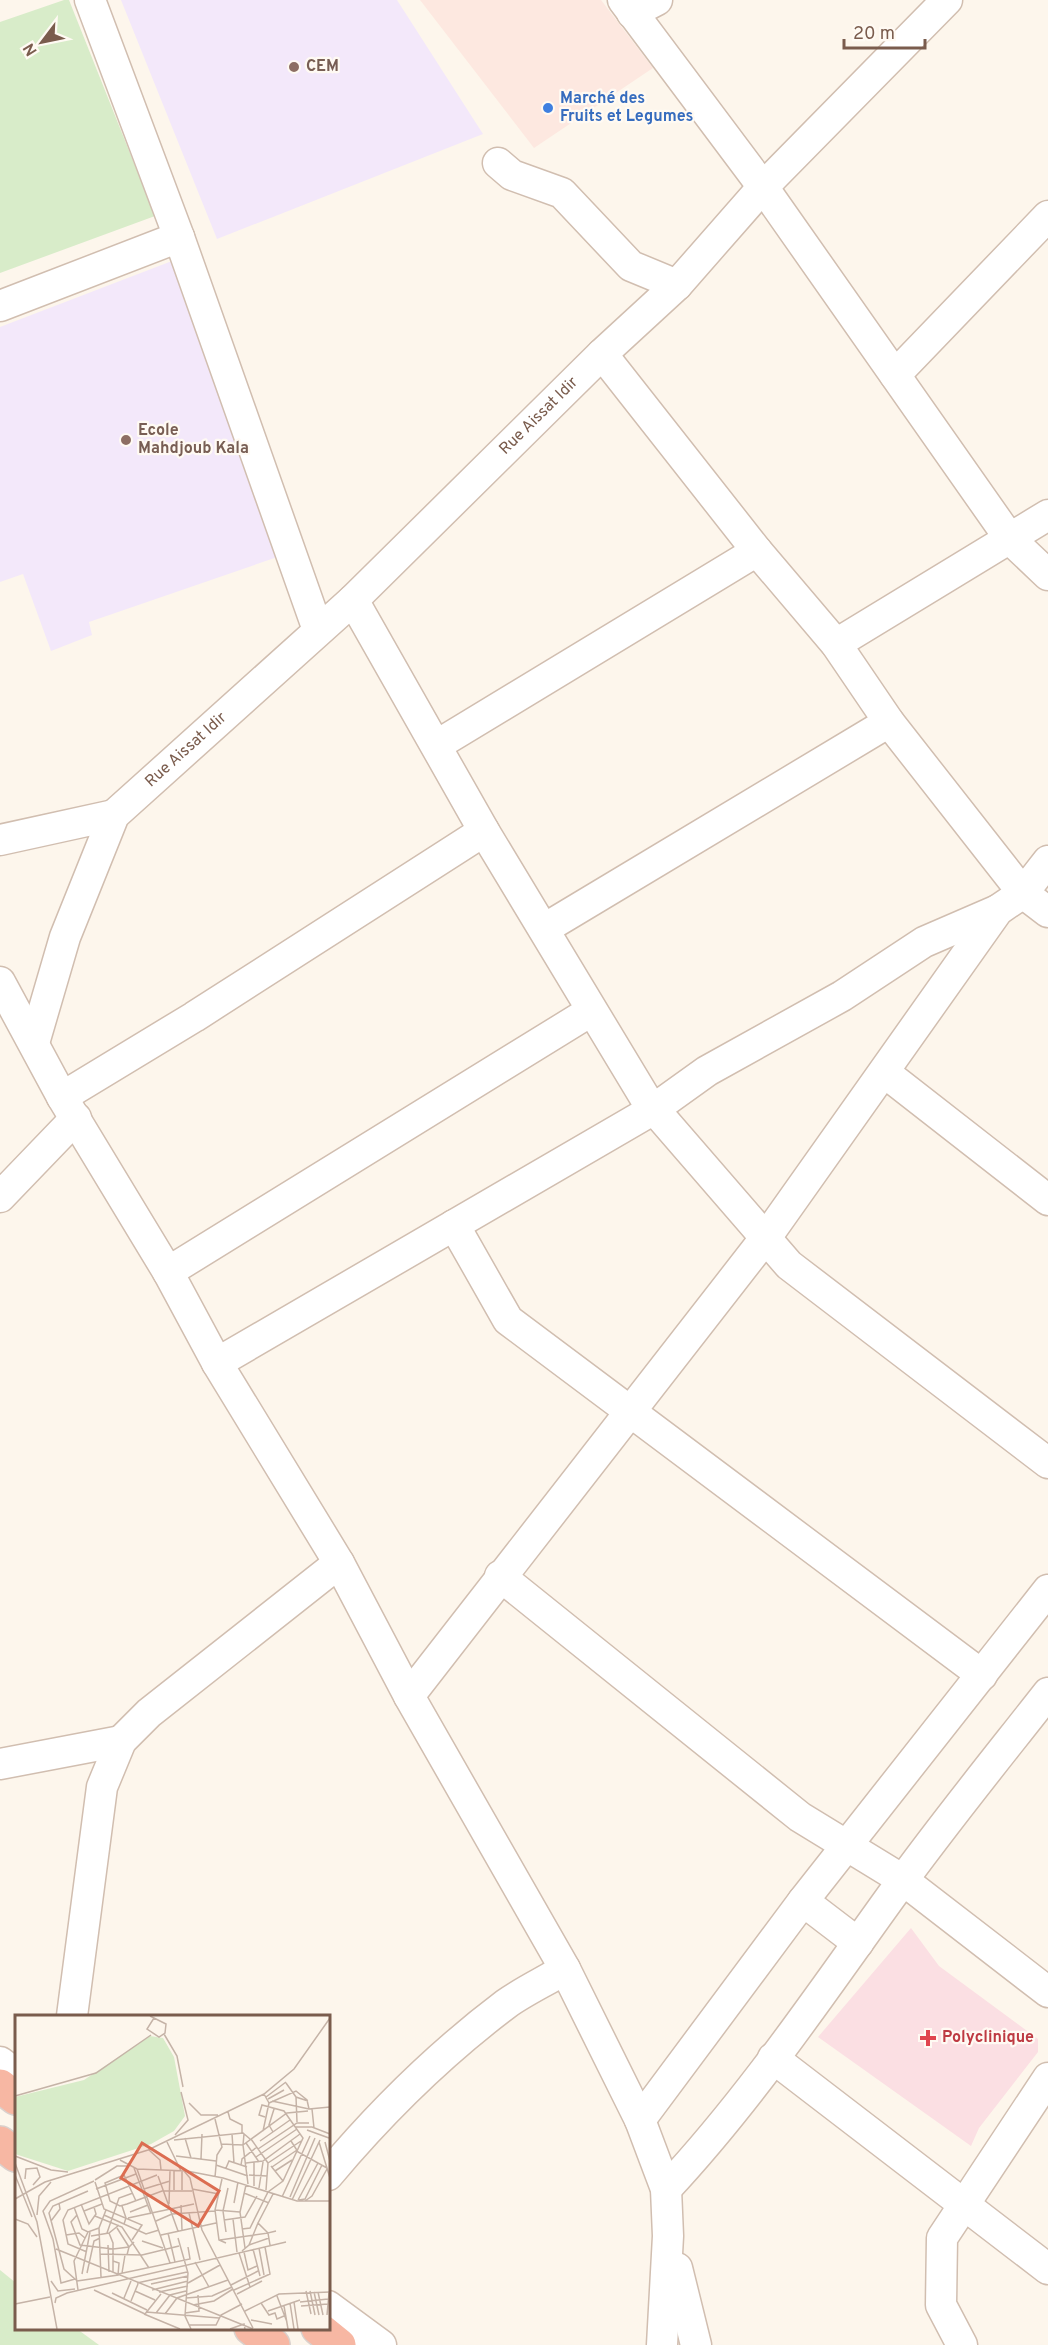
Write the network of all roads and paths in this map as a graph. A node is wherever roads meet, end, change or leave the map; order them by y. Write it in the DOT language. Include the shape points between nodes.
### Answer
graph roads {
  1 [pos="90,0"];
  2 [pos="947,0"];
  3 [pos="637,4"];
  4 [pos="498,163"];
  5 [pos="763,187"];
  6 [pos="1048,216"];
  7 [pos="179,237"];
  8 [pos="677,285"];
  9 [pos="0,306"];
  10 [pos="602,354"];
  11 [pos="895,375"];
  12 [pos="1048,515"];
  13 [pos="1010,539"];
  14 [pos="757,551"];
  15 [pos="1048,575"];
  16 [pos="353,600"];
  17 [pos="318,630"];
  18 [pos="836,644"];
  19 [pos="889,722"];
  20 [pos="437,745"];
  21 [pos="114,815"];
  22 [pos="484,831"];
  23 [pos="0,840"];
  24 [pos="1048,861"];
  25 [pos="1023,893"];
  26 [pos="998,910"];
  27 [pos="1048,912"];
  28 [pos="544,929"];
  29 [pos="0,982"];
  30 [pos="591,1011"];
  31 [pos="34,1043"];
  32 [pos="884,1071"];
  33 [pos="69,1108"];
  34 [pos="654,1109"];
  35 [pos="0,1197"];
  36 [pos="1048,1200"];
  37 [pos="454,1225"];
  38 [pos="765,1238"];
  39 [pos="168,1272"];
  40 [pos="218,1363"];
  41 [pos="630,1412"];
  42 [pos="1048,1462"];
  43 [pos="339,1563"];
  44 [pos="500,1576"];
  45 [pos="1048,1590"];
  46 [pos="982,1675"];
  47 [pos="1048,1693"];
  48 [pos="409,1696"];
  49 [pos="121,1741"];
  50 [pos="0,1764"];
  51 [pos="847,1847"];
  52 [pos="903,1880"];
  53 [pos="803,1901"];
  54 [pos="858,1943"];
  55 [pos="565,1969"];
  56 [pos="1048,1992"];
  57 [pos="72,2015"];
  58 [pos="773,2058"];
  59 [pos="0,2062"];
  60 [pos="15,2073"];
  61 [pos="1048,2078"];
  62 [pos="0,2086"];
  63 [pos="15,2097"];
  64 [pos="640,2120"];
  65 [pos="0,2143"];
  66 [pos="15,2154"];
  67 [pos="330,2173"];
  68 [pos="666,2189"];
  69 [pos="964,2204"];
  70 [pos="668,2236"];
  71 [pos="1048,2269"];
  72 [pos="330,2307"];
  73 [pos="254,2330"];
  74 [pos="320,2330"];
  75 [pos="273,2345"];
  76 [pos="339,2345"];
  77 [pos="381,2345"];
  78 [pos="662,2345"];
  79 [pos="696,2345"];
  80 [pos="962,2345"];
  1 -- 7 [label="street"];
  2 -- 5 [label="street, Rue Aissat Idir"];
  3 -- 5 [label="street"];
  4 -- 8 [label="street" via="512,175 562,193 631,266"];
  5 -- 8 [label="street, Rue Aissat Idir"];
  5 -- 11 [label="street"];
  6 -- 11 [label="street"];
  7 -- 9 [label="street"];
  7 -- 17 [label="street"];
  8 -- 10 [label="street, Rue Aissat Idir"];
  10 -- 14 [label="street"];
  10 -- 16 [label="street, Rue Aissat Idir"];
  11 -- 13 [label="street"];
  12 -- 13 [label="street"];
  13 -- 15 [label="street"];
  13 -- 18 [label="street"];
  14 -- 18 [label="street"];
  14 -- 20 [label="street"];
  16 -- 17 [label="street, Rue Aissat Idir"];
  16 -- 20 [label="street"];
  17 -- 21 [label="street, Rue Aissat Idir"];
  18 -- 19 [label="street"];
  19 -- 25 [label="street"];
  19 -- 28 [label="street"];
  20 -- 22 [label="street"];
  21 -- 23 [label="street"];
  21 -- 31 [label="street" via="65,937"];
  22 -- 28 [label="street"];
  22 -- 33 [label="street" via="194,1017"];
  24 -- 25 [label="street"];
  25 -- 26 [label="street"];
  25 -- 27 [label="street"];
  26 -- 32 [label="street"];
  26 -- 34 [label="street" via="924,942 842,996 707,1071"];
  28 -- 30 [label="street"];
  29 -- 31 [label="street"];
  30 -- 34 [label="street"];
  30 -- 39 [label="street"];
  31 -- 33 [label="street"];
  32 -- 36 [label="street"];
  32 -- 38 [label="street"];
  33 -- 35 [label="street"];
  33 -- 39 [label="street"];
  34 -- 37 [label="street"];
  34 -- 38 [label="street"];
  37 -- 40 [label="street"];
  37 -- 41 [label="street" via="508,1320"];
  38 -- 41 [label="street"];
  38 -- 42 [label="street" via="789,1265"];
  39 -- 40 [label="street"];
  40 -- 43 [label="street"];
  41 -- 44 [label="street"];
  41 -- 46 [label="street"];
  43 -- 48 [label="street"];
  43 -- 49 [label="street" via="149,1713"];
  44 -- 48 [label="street"];
  44 -- 51 [label="street" via="800,1817"];
  45 -- 46 [label="street"];
  46 -- 51 [label="street"];
  47 -- 52 [label="street"];
  48 -- 55 [label="street"];
  49 -- 50 [label="street"];
  49 -- 57 [label="street" via="102,1787"];
  51 -- 52 [label="street"];
  51 -- 53 [label="street"];
  52 -- 54 [label="street"];
  52 -- 56 [label="street"];
  53 -- 54 [label="street"];
  53 -- 64 [label="street"];
  54 -- 58 [label="street"];
  55 -- 64 [label="street"];
  55 -- 67 [label="street" via="507,2003 441,2060"];
  58 -- 68 [label="street" via="698,2155"];
  58 -- 69 [label="street"];
  59 -- 60 [label="street"];
  61 -- 69 [label="street"];
  62 -- 63 [label="highway"];
  64 -- 68 [label="street"];
  65 -- 66 [label="highway"];
  68 -- 70 [label="street"];
  69 -- 71 [label="street"];
  69 -- 80 [label="street" via="942,2238 941,2282 941,2305"];
  70 -- 78 [label="street"];
  70 -- 79 [label="street"];
  72 -- 77 [label="street"];
  73 -- 75 [label="highway"];
  74 -- 76 [label="highway"];
}
